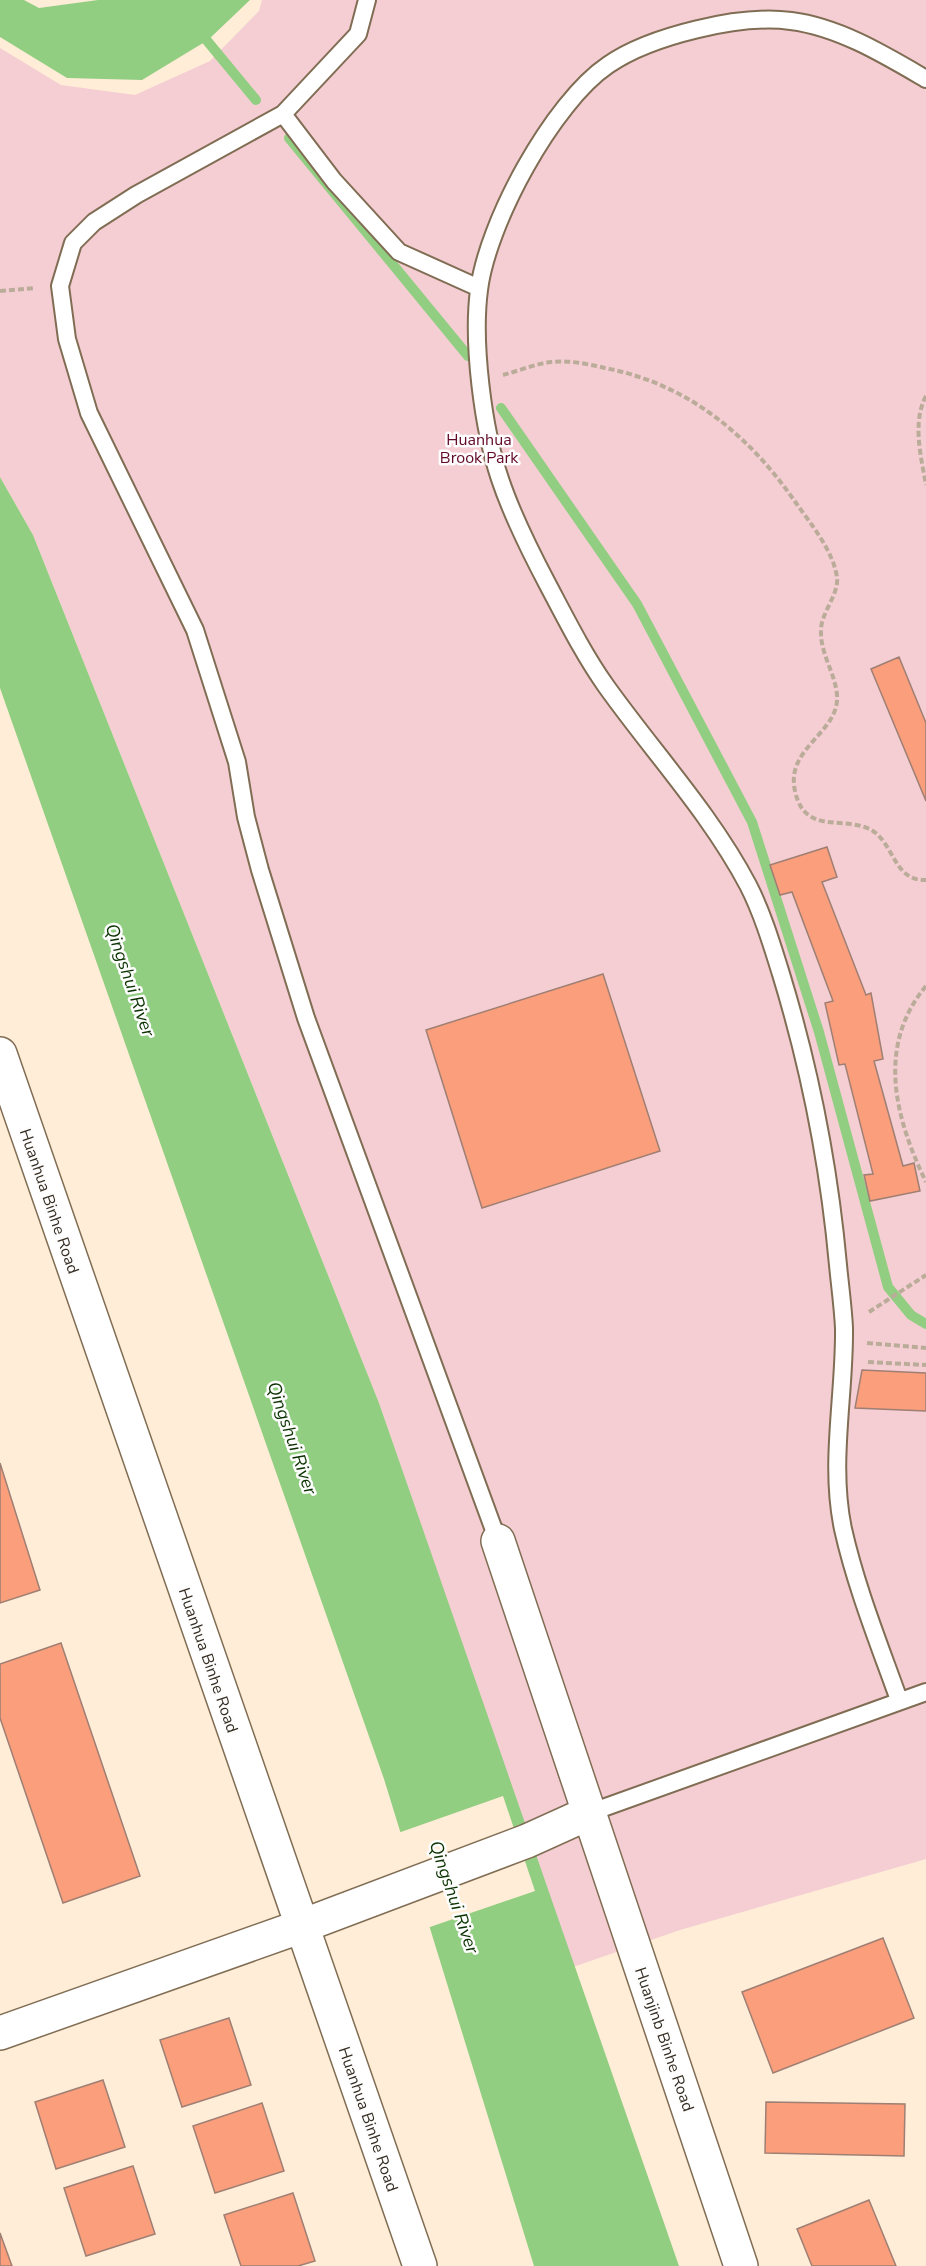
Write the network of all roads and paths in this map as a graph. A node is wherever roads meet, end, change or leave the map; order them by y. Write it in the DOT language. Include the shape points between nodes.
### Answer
graph roads {
  1 [pos="367,0"];
  2 [pos="926,80"];
  3 [pos="284,114"];
  4 [pos="60,286"];
  5 [pos="479,288"];
  6 [pos="0,291"];
  7 [pos="482,381"];
  8 [pos="926,396"];
  9 [pos="926,485"];
  10 [pos="926,880"];
  11 [pos="926,986"];
  12 [pos="0,1054"];
  13 [pos="926,1182"];
  14 [pos="926,1275"];
  15 [pos="886,1302"];
  16 [pos="843,1346"];
  17 [pos="926,1348"];
  18 [pos="926,1365"];
  19 [pos="842,1370"];
  20 [pos="498,1541"];
  21 [pos="926,1692"];
  22 [pos="899,1700"];
  23 [pos="589,1813"];
  24 [pos="302,1926"];
  25 [pos="0,2033"];
  26 [pos="420,2266"];
  27 [pos="741,2266"];
  1 -- 3 [label="lane" via="358,34"];
  2 -- 5 [label="lane" via="837,33 796,21 757,18 701,28 610,63 577,92 531,158 495,227"];
  3 -- 4 [label="lane" via="94,222 73,243"];
  3 -- 5 [label="lane" via="334,181 399,252"];
  4 -- 6 [label="path"];
  4 -- 20 [label="lane" via="67,339 89,413 195,630 237,762 260,870 306,1018"];
  5 -- 7 [label="lane" via="477,343"];
  7 -- 10 [label="path" via="551,362 583,363 627,372 669,387 709,410 752,447 815,530 838,580 821,627 823,651 837,697 833,715 798,759 793,776 795,792 803,808 816,820 873,831 905,875"];
  7 -- 16 [label="lane" via="492,454 532,554 603,682 710,824 749,887 761,918 780,971 817,1109 833,1212"];
  8 -- 9 [label="path" via="918,443"];
  11 -- 13 [label="path" via="907,1016 896,1046 893,1075 912,1153"];
  12 -- 24 [label="street, Huanhua Binhe Road"];
  14 -- 15 [label="path"];
  16 -- 17 [label="path" via="870,1342"];
  16 -- 19 [label="lane"];
  18 -- 19 [label="path" via="860,1363"];
  19 -- 22 [label="lane" via="838,1458 842,1526"];
  20 -- 23 [label="street, Huanjinb Binhe Road"];
  21 -- 22 [label="lane"];
  22 -- 23 [label="lane"];
  23 -- 24 [label="street" via="527,1841"];
  23 -- 27 [label="street, Huanjinb Binhe Road"];
  24 -- 25 [label="street"];
  24 -- 26 [label="street, Huanhua Binhe Road"];
}
